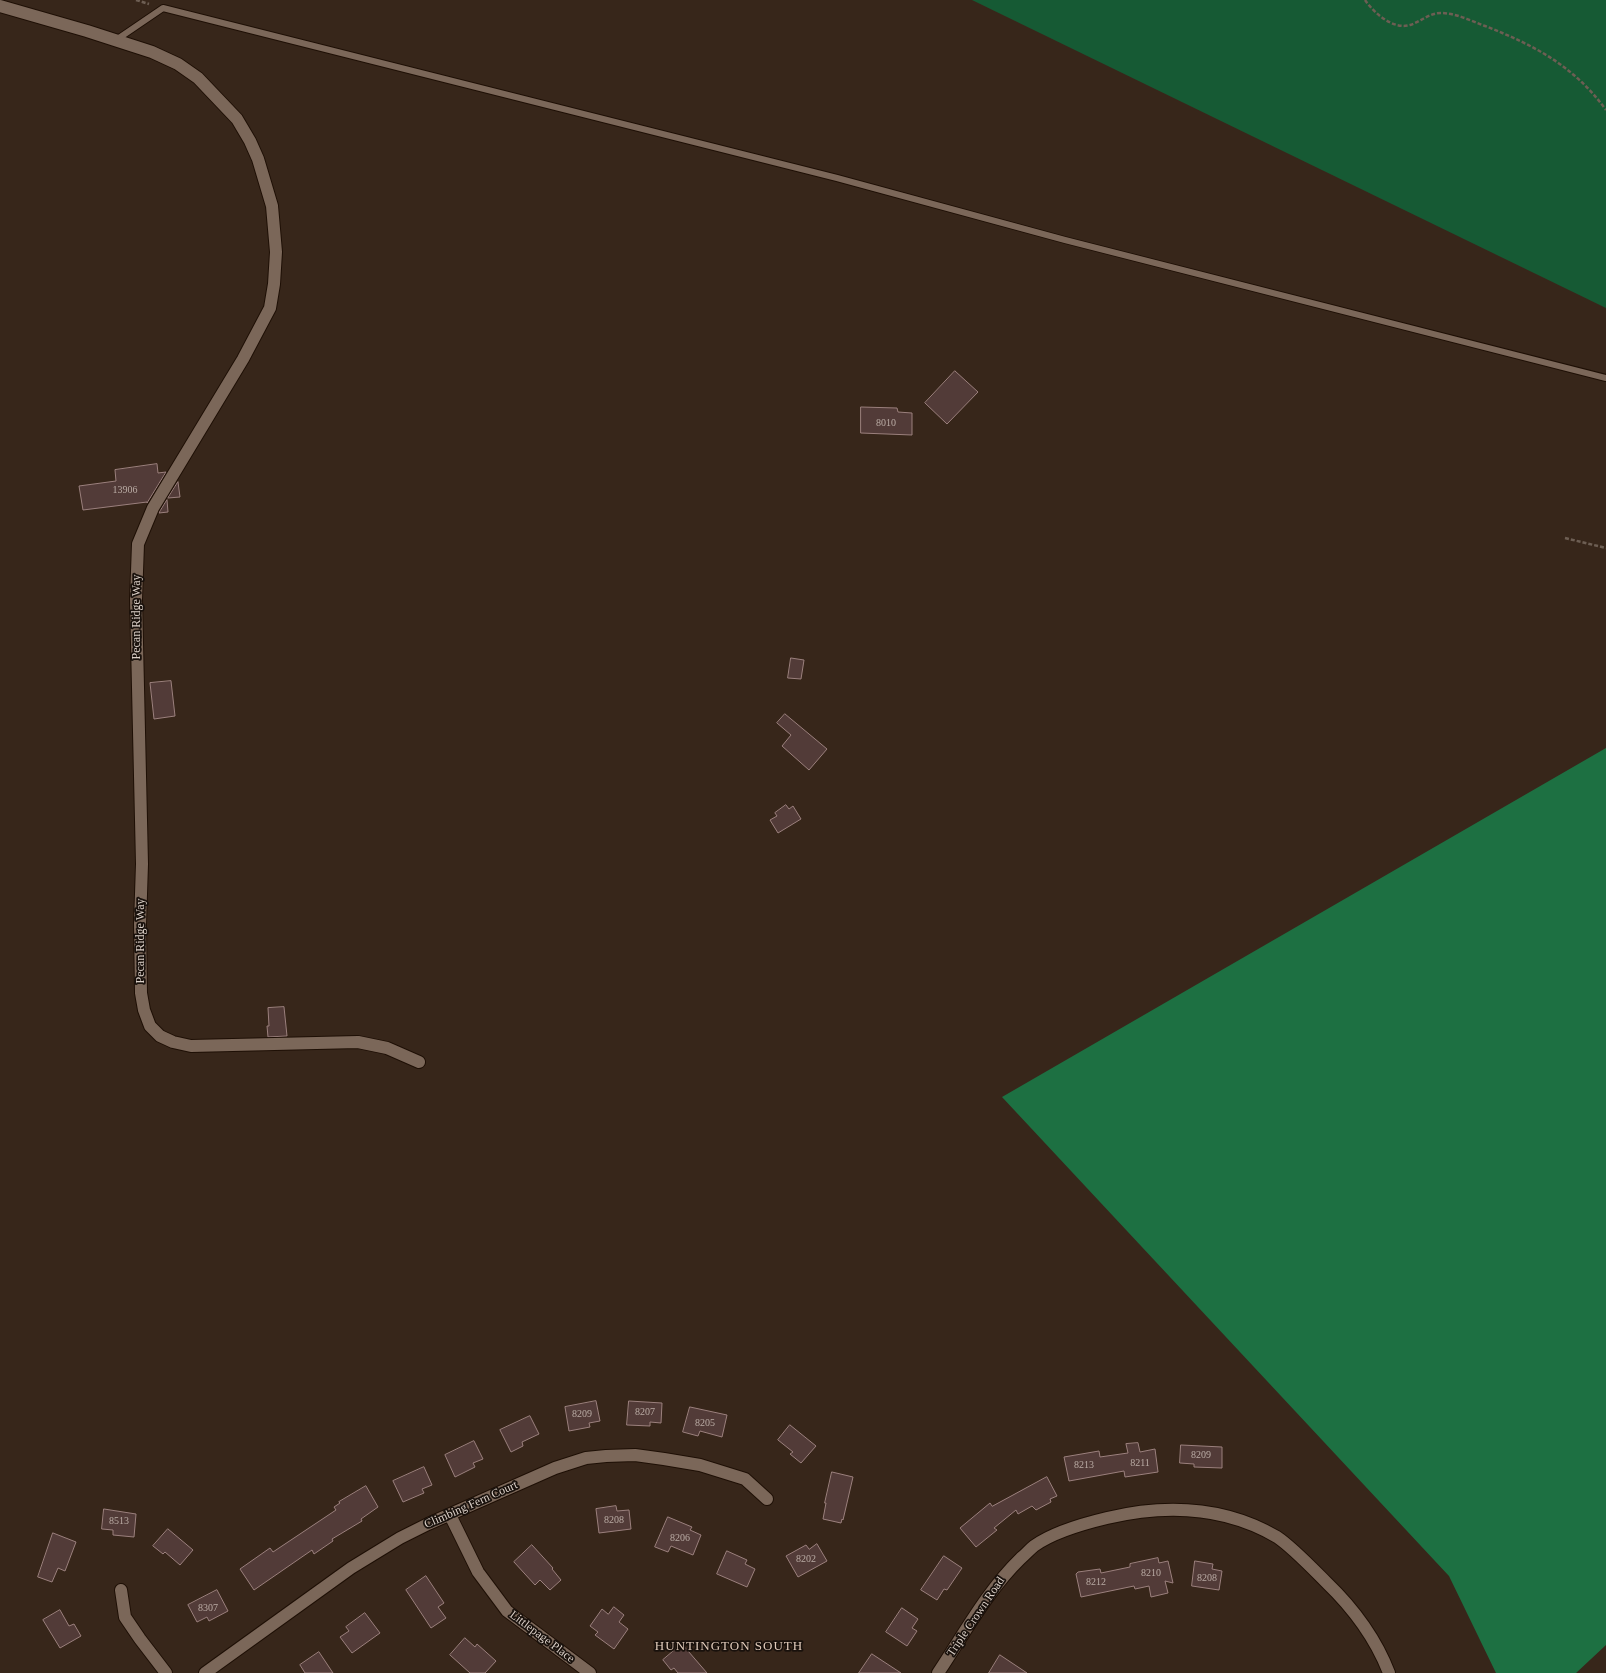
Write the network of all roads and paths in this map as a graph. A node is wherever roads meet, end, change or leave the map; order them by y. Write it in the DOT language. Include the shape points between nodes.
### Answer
graph roads {
  1 [pos="1365,0"];
  2 [pos="0,6"];
  3 [pos="116,40"];
  4 [pos="1606,110"];
  5 [pos="1606,378"];
  6 [pos="1565,538"];
  7 [pos="1606,548"];
  8 [pos="419,1062"];
  9 [pos="767,1499"];
  10 [pos="450,1515"];
  11 [pos="121,1590"];
  12 [pos="166,1673"];
  13 [pos="205,1673"];
  14 [pos="590,1673"];
  15 [pos="938,1673"];
  16 [pos="1389,1673"];
  1 -- 4 [label="path" via="1380,16 1396,26 1410,25 1440,13 1461,16 1513,37 1554,59 1581,80"];
  2 -- 3 [label="street, Pecan Ridge Way"];
  3 -- 5 [label="lane" via="163,8 893,193 1065,240"];
  3 -- 8 [label="street, Pecan Ridge Way" via="178,64 198,78 237,119 250,141 266,183 272,206 276,252 270,308 243,359 153,508 138,544 136,599 142,864 140,924 141,993 144,1010 150,1026 160,1036 191,1046 358,1042 387,1048"];
  6 -- 7 [label="path"];
  9 -- 10 [label="street, Climbing Fern Court" via="745,1479 700,1465 635,1455 606,1456 586,1458 555,1468"];
  10 -- 13 [label="street, Climbing Fern Court" via="400,1538 350,1568"];
  10 -- 14 [label="street, Littlepage Place" via="478,1572 507,1611"];
  11 -- 12 [label="street" via="125,1617"];
  15 -- 16 [label="street, Triple Crown Road" via="991,1592 1007,1572 1035,1546 1060,1533 1096,1521 1132,1512 1160,1510 1212,1512 1236,1518 1277,1538 1309,1564 1335,1590 1364,1626"];
}
